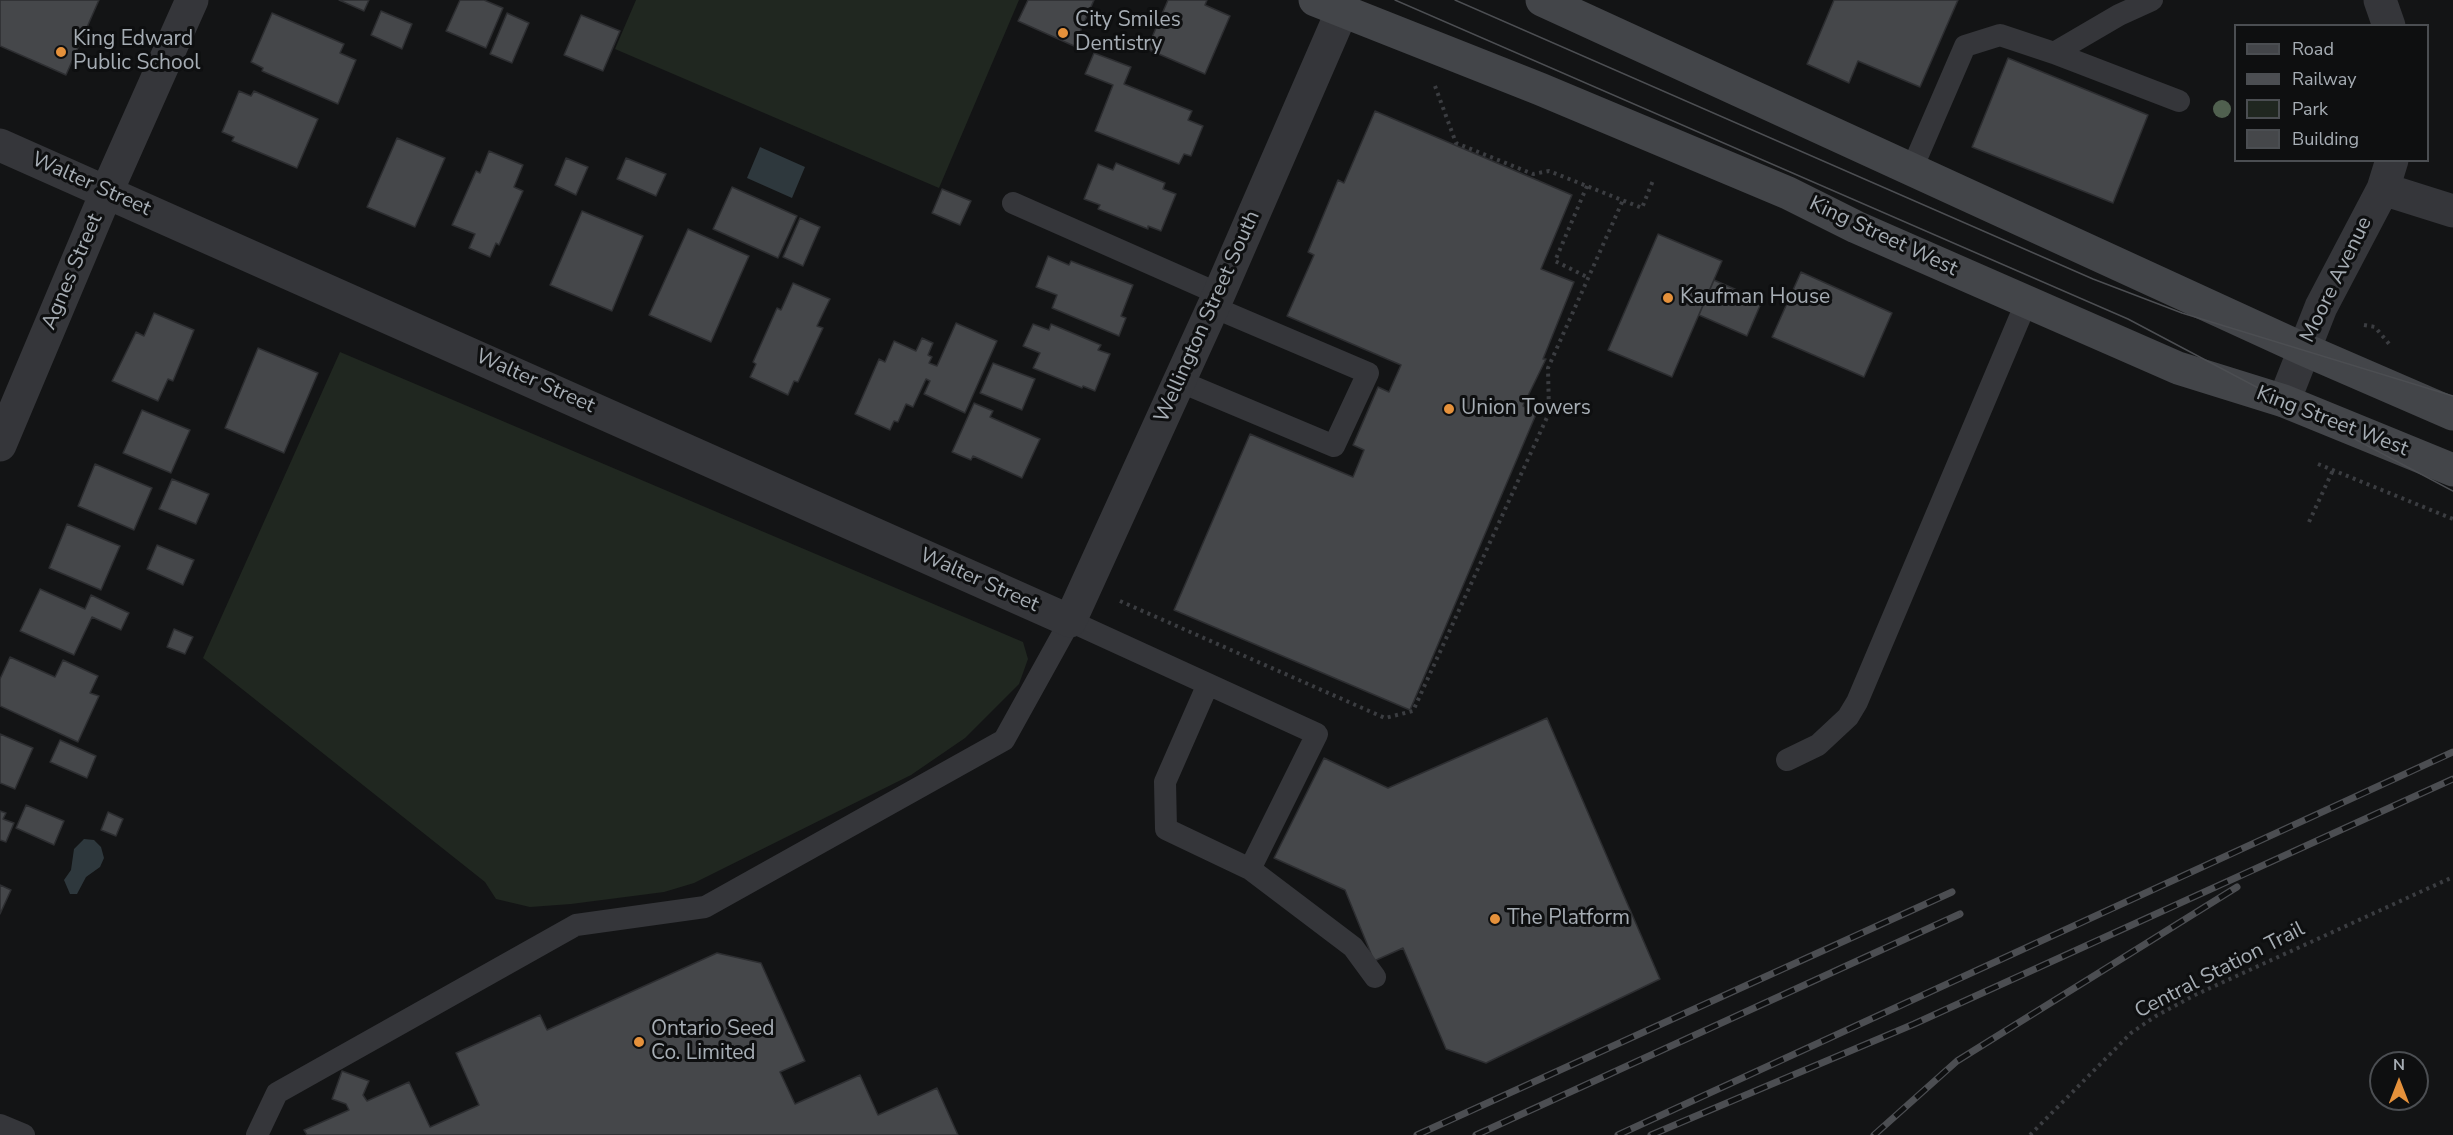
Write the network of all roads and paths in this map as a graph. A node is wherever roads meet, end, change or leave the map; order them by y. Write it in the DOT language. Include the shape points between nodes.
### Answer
graph roads {
  1 [pos="192,0"];
  2 [pos="1542,0"];
  3 [pos="2152,0"];
  4 [pos="2380,0"];
  5 [pos="1338,4"];
  6 [pos="2388,24"];
  7 [pos="2054,53"];
  8 [pos="1432,79"];
  9 [pos="2180,101"];
  10 [pos="0,145"];
  11 [pos="1911,171"];
  12 [pos="2387,175"];
  13 [pos="1655,177"];
  14 [pos="1587,186"];
  15 [pos="107,190"];
  16 [pos="1623,200"];
  17 [pos="1013,203"];
  18 [pos="2453,211"];
  19 [pos="1589,278"];
  20 [pos="1216,300"];
  21 [pos="2026,303"];
  22 [pos="2303,349"];
  23 [pos="1179,381"];
  24 [pos="2284,401"];
  25 [pos="2453,414"];
  26 [pos="0,445"];
  27 [pos="2318,464"];
  28 [pos="2334,470"];
  29 [pos="2453,470"];
  30 [pos="2453,519"];
  31 [pos="2309,522"];
  32 [pos="1115,598"];
  33 [pos="1070,621"];
  34 [pos="1208,684"];
  35 [pos="1787,760"];
  36 [pos="1250,869"];
  37 [pos="2453,877"];
  38 [pos="1375,977"];
  39 [pos="0,1125"];
  40 [pos="24,1135"];
  41 [pos="257,1135"];
  42 [pos="2030,1135"];
  1 -- 15 [label="street, Agnes Street"];
  2 -- 11 [label="main road"];
  3 -- 7 [label="lane"];
  4 -- 6 [label="street"];
  5 -- 20 [label="street, Wellington Street South"];
  5 -- 21 [label="main road, King Street West" via="1778,189"];
  7 -- 9 [label="lane"];
  7 -- 11 [label="lane" via="2000,35 1965,46"];
  8 -- 14 [label="path" via="1456,143 1533,174 1549,171"];
  10 -- 15 [label="street, Walter Street"];
  11 -- 22 [label="main road"];
  12 -- 18 [label="street"];
  12 -- 22 [label="street, Moore Avenue"];
  13 -- 16 [label="path" via="1642,208"];
  14 -- 16 [label="path"];
  14 -- 19 [label="path" via="1555,261"];
  15 -- 26 [label="street, Agnes Street"];
  15 -- 33 [label="street, Walter Street"];
  16 -- 19 [label="path"];
  17 -- 20 [label="lane"];
  19 -- 32 [label="path" via="1548,368 1549,413 1413,711 1385,718"];
  20 -- 23 [label="street, Wellington Street South"];
  20 -- 23 [label="lane" via="1368,373 1334,446"];
  21 -- 24 [label="main road, King Street West" via="2178,368"];
  21 -- 35 [label="lane" via="1857,702 1848,717 1818,746"];
  22 -- 24 [label="street, Moore Avenue"];
  22 -- 25 [label="main road"];
  23 -- 33 [label="street, Wellington Street South"];
  24 -- 29 [label="main road, King Street West"];
  27 -- 28 [label="path"];
  28 -- 30 [label="path"];
  28 -- 31 [label="path"];
  33 -- 34 [label="lane"];
  33 -- 41 [label="lane" via="1004,740 705,907 576,925 277,1094"];
  34 -- 36 [label="lane" via="1165,782 1166,829"];
  34 -- 36 [label="lane" via="1317,734"];
  36 -- 38 [label="lane" via="1353,947"];
  37 -- 42 [label="path, Central Station Trail" via="2156,1016 2131,1033"];
  39 -- 40 [label="lane"];
}
